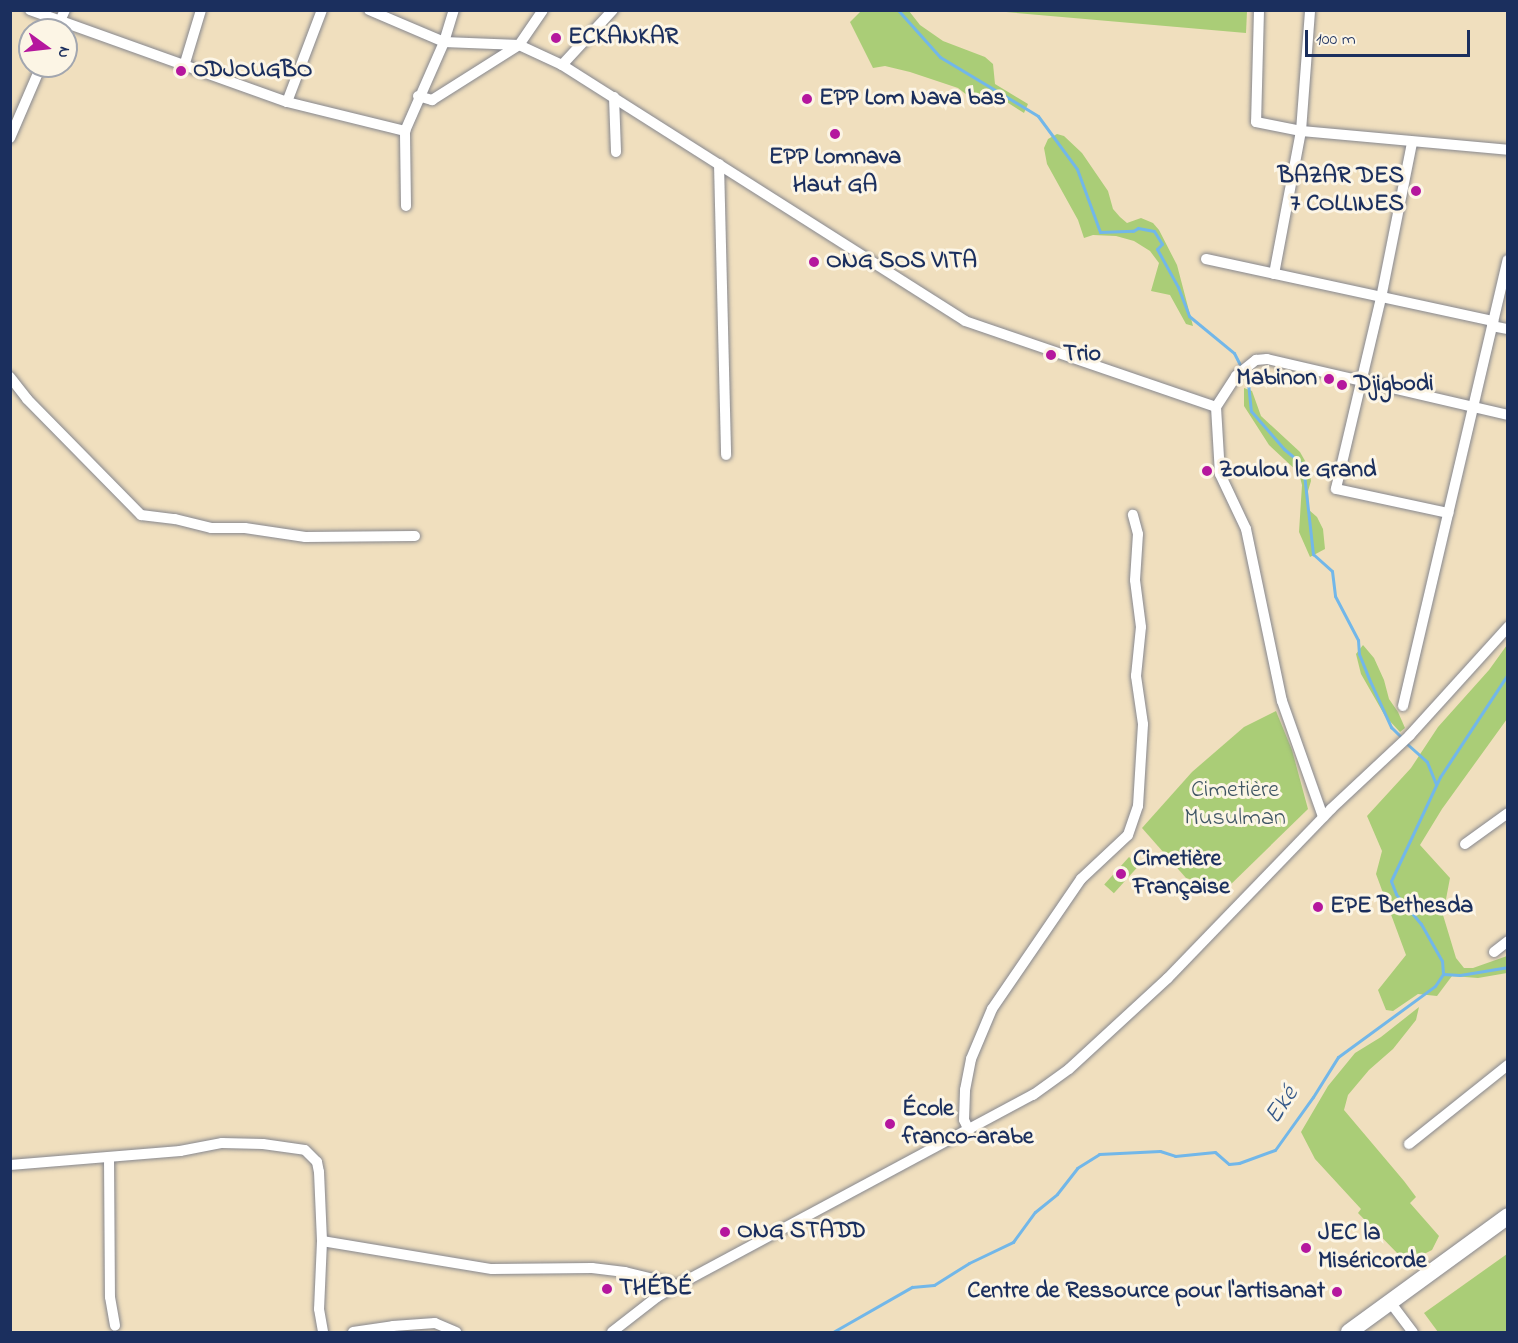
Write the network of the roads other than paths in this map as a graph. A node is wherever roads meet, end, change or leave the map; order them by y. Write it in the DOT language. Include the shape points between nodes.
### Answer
graph roads {
  1 [pos="30,10"];
  2 [pos="201,10"];
  3 [pos="322,10"];
  4 [pos="369,10"];
  5 [pos="454,10"];
  6 [pos="543,10"];
  7 [pos="613,10"];
  8 [pos="1259,10"];
  9 [pos="1310,10"];
  10 [pos="54,18"];
  11 [pos="78,27"];
  12 [pos="444,42"];
  13 [pos="519,45"];
  14 [pos="185,63"];
  15 [pos="562,64"];
  16 [pos="36,78"];
  17 [pos="418,96"];
  18 [pos="614,97"];
  19 [pos="287,102"];
  20 [pos="405,131"];
  21 [pos="1301,131"];
  22 [pos="10,138"];
  23 [pos="1412,143"];
  24 [pos="1508,150"];
  25 [pos="616,152"];
  26 [pos="719,164"];
  27 [pos="406,206"];
  28 [pos="1206,259"];
  29 [pos="1508,260"];
  30 [pos="1274,274"];
  31 [pos="1382,298"];
  32 [pos="1493,324"];
  33 [pos="1508,329"];
  34 [pos="10,377"];
  35 [pos="1363,380"];
  36 [pos="1216,407"];
  37 [pos="1473,407"];
  38 [pos="1508,415"];
  39 [pos="726,455"];
  40 [pos="1448,513"];
  41 [pos="1133,515"];
  42 [pos="415,536"];
  43 [pos="1508,627"];
  44 [pos="1403,706"];
  45 [pos="1508,813"];
  46 [pos="1323,817"];
  47 [pos="1465,844"];
  48 [pos="1508,941"];
  49 [pos="1494,952"];
  50 [pos="1508,1065"];
  51 [pos="969,1131"];
  52 [pos="1409,1144"];
  53 [pos="109,1158"];
  54 [pos="10,1165"];
  55 [pos="1508,1216"];
  56 [pos="322,1241"];
  57 [pos="678,1285"];
  58 [pos="1390,1302"];
  59 [pos="116,1326"];
  60 [pos="323,1332"];
  61 [pos="353,1332"];
  62 [pos="456,1332"];
  63 [pos="612,1332"];
  64 [pos="1348,1332"];
  65 [pos="1413,1332"];
  1 -- 10 [label="street"];
  2 -- 14 [label="street"];
  3 -- 19 [label="street"];
  4 -- 12 [label="street"];
  5 -- 12 [label="street"];
  6 -- 13 [label="street"];
  7 -- 15 [label="street"];
  8 -- 21 [label="street" via="1256,122"];
  9 -- 21 [label="street"];
  11 -- 14 [label="street" via="156,57"];
  12 -- 13 [label="street"];
  12 -- 17 [label="street"];
  13 -- 15 [label="street"];
  13 -- 17 [label="street" via="432,100"];
  14 -- 19 [label="street"];
  15 -- 18 [label="street"];
  16 -- 22 [label="street"];
  17 -- 20 [label="street"];
  18 -- 25 [label="street"];
  18 -- 26 [label="street"];
  19 -- 20 [label="street"];
  20 -- 27 [label="street"];
  21 -- 23 [label="street"];
  21 -- 30 [label="street"];
  23 -- 24 [label="street"];
  23 -- 31 [label="street"];
  26 -- 36 [label="street" via="965,321"];
  26 -- 39 [label="street"];
  28 -- 30 [label="street"];
  29 -- 32 [label="street"];
  30 -- 31 [label="street"];
  31 -- 32 [label="street"];
  31 -- 35 [label="street"];
  32 -- 33 [label="street"];
  32 -- 37 [label="street"];
  34 -- 42 [label="street" via="141,515 211,528 245,528 305,537"];
  35 -- 36 [label="street" via="1267,359 1256,360 1240,372"];
  35 -- 37 [label="street"];
  35 -- 40 [label="street" via="1336,489"];
  36 -- 46 [label="street" via="1220,474 1246,530 1282,701"];
  37 -- 38 [label="street"];
  37 -- 40 [label="street"];
  40 -- 44 [label="street"];
  41 -- 51 [label="street" via="1138,534 1135,580 1141,627 1136,676 1143,724 1138,806 1128,835 1081,879 992,1009 971,1059 965,1090 964,1120"];
  43 -- 46 [label="street" via="1410,735"];
  45 -- 47 [label="street"];
  46 -- 51 [label="street" via="1168,978 1100,1042 1033,1095"];
  48 -- 49 [label="street"];
  50 -- 52 [label="street"];
  51 -- 57 [label="street"];
  53 -- 54 [label="street"];
  53 -- 56 [label="street" via="222,1143 305,1150 317,1162 319,1172"];
  53 -- 59 [label="street" via="110,1297"];
  55 -- 58 [label="main road"];
  56 -- 57 [label="street" via="492,1269 592,1268"];
  56 -- 60 [label="street" via="319,1309"];
  57 -- 63 [label="street"];
  58 -- 64 [label="main road"];
  58 -- 65 [label="street"];
  61 -- 62 [label="street" via="435,1323"];
}
